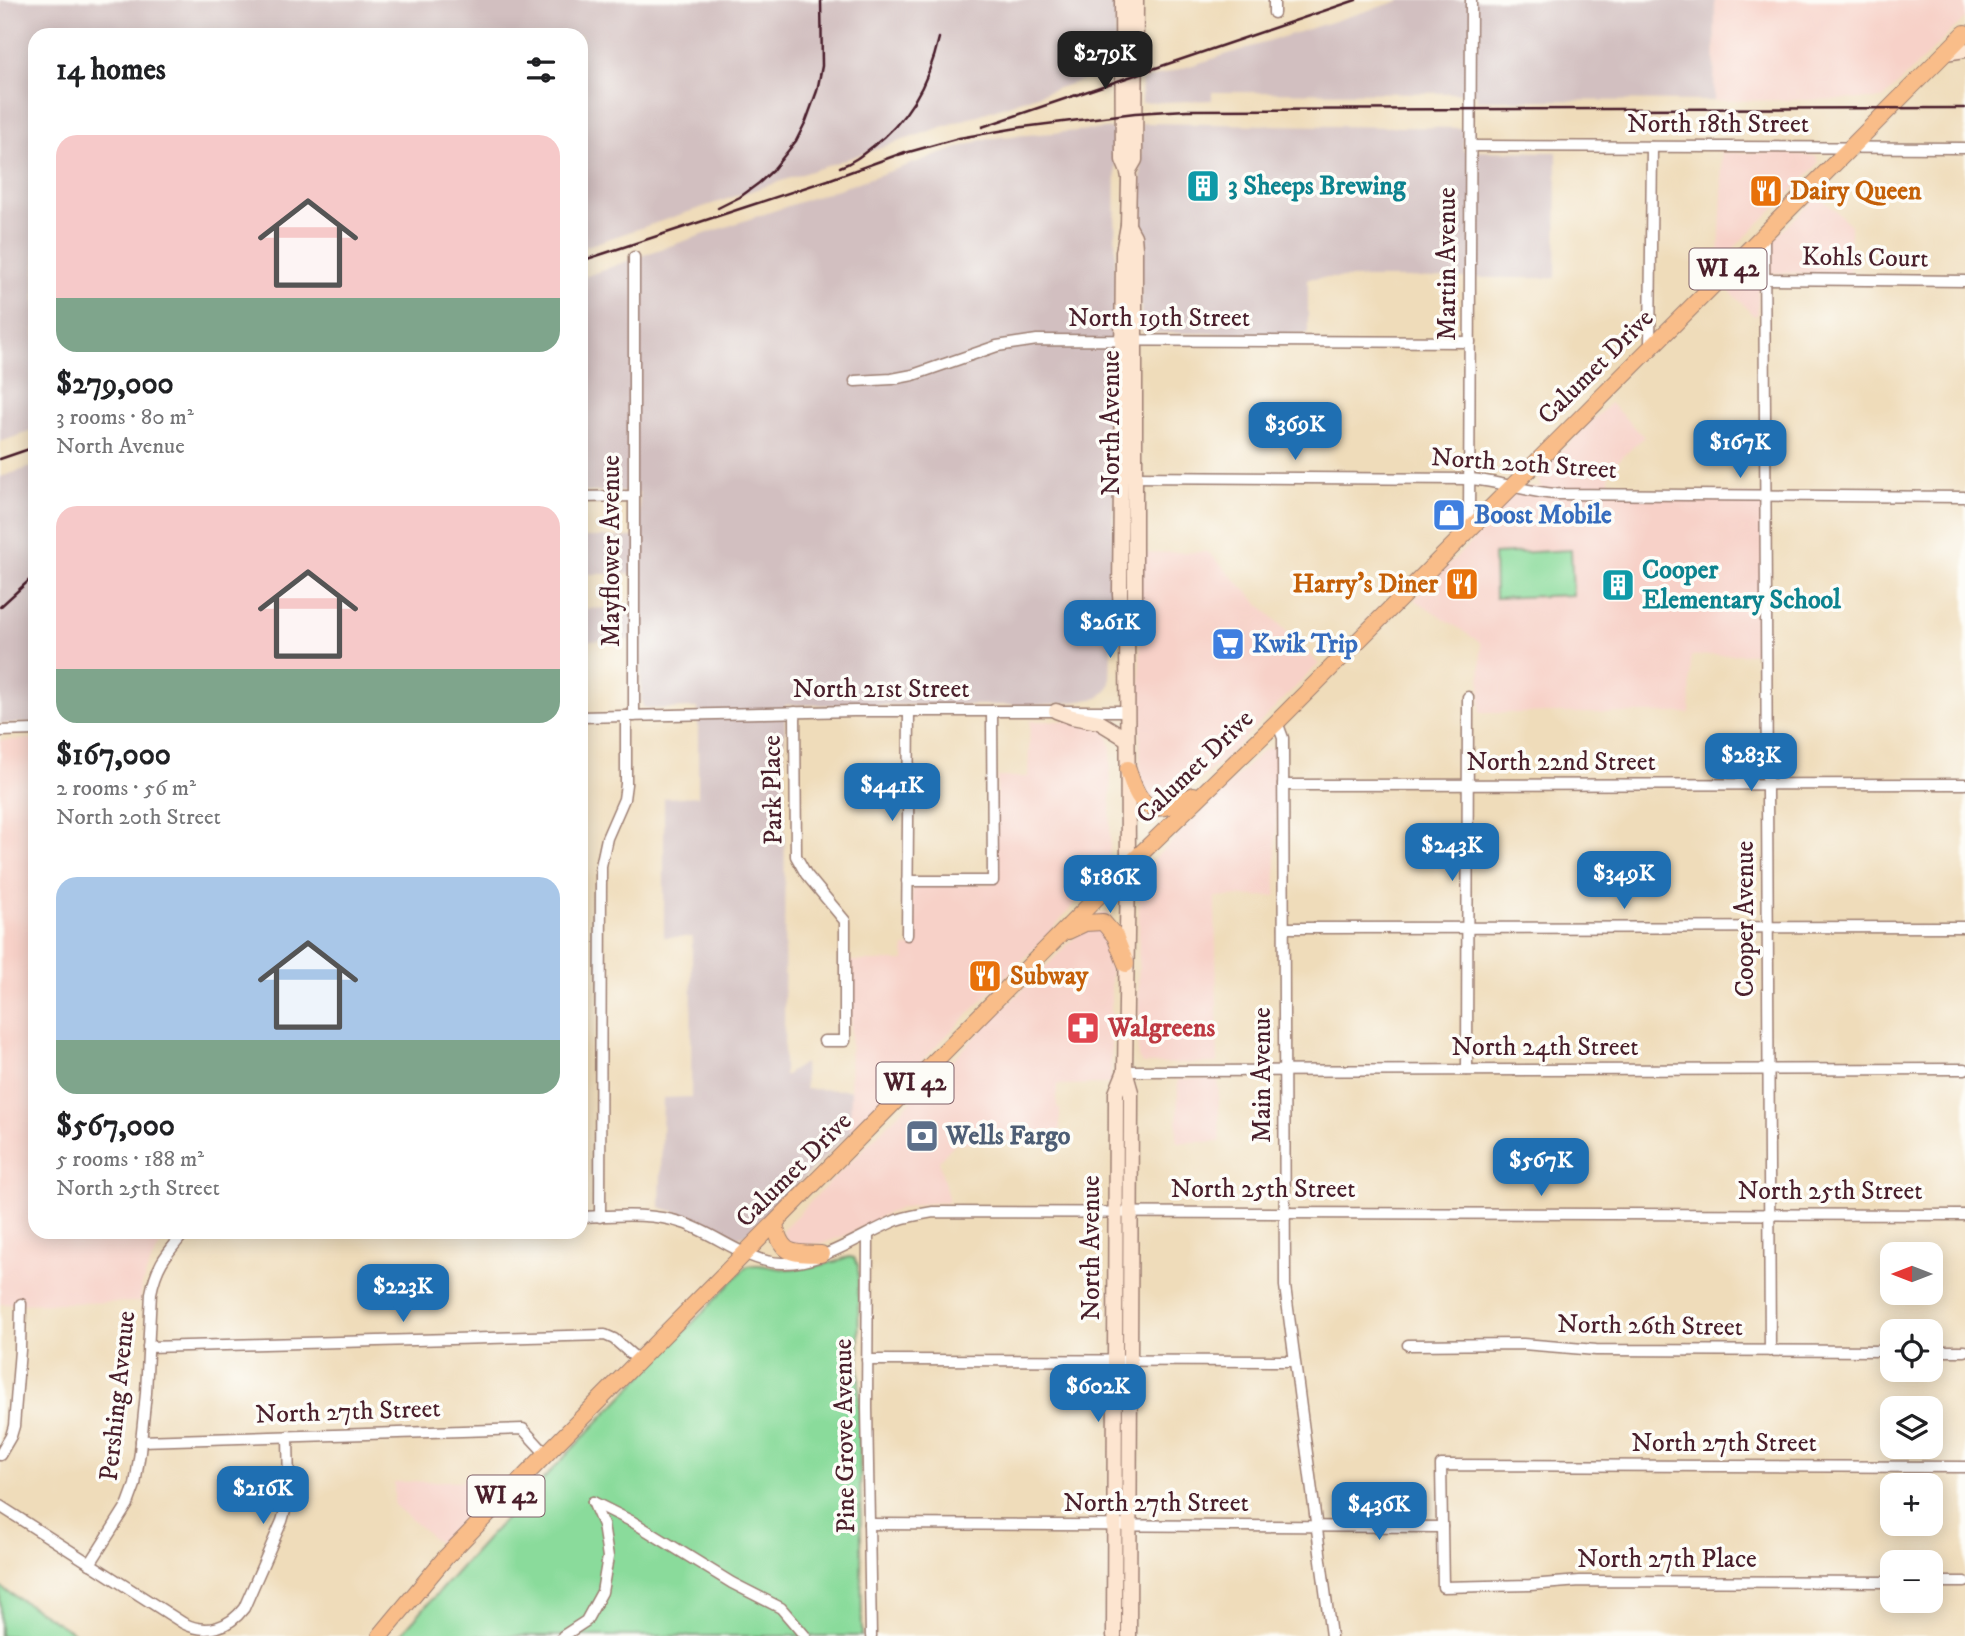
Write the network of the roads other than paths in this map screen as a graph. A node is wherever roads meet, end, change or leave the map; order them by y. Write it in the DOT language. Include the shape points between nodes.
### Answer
graph roads {
  1 [pos="1122,0"];
  2 [pos="1136,0"];
  3 [pos="1274,0"];
  4 [pos="1471,0"];
  5 [pos="1274,13"];
  6 [pos="1965,33"];
  7 [pos="1965,50"];
  8 [pos="1945,53"];
  9 [pos="1471,146"];
  10 [pos="1652,147"];
  11 [pos="1850,148"];
  12 [pos="1965,148"];
  13 [pos="1128,172"];
  14 [pos="1763,234"];
  15 [pos="634,257"];
  16 [pos="1764,279"];
  17 [pos="1965,281"];
  18 [pos="1129,340"];
  19 [pos="1470,342"];
  20 [pos="1650,347"];
  21 [pos="855,381"];
  22 [pos="1128,477"];
  23 [pos="1469,479"];
  24 [pos="1512,486"];
  25 [pos="634,496"];
  26 [pos="1765,496"];
  27 [pos="588,497"];
  28 [pos="1965,497"];
  29 [pos="1469,529"];
  30 [pos="1468,696"];
  31 [pos="909,711"];
  32 [pos="992,711"];
  33 [pos="1056,711"];
  34 [pos="1128,711"];
  35 [pos="795,712"];
  36 [pos="630,716"];
  37 [pos="588,717"];
  38 [pos="1276,722"];
  39 [pos="28,730"];
  40 [pos="0,731"];
  41 [pos="1128,739"];
  42 [pos="1128,769"];
  43 [pos="1766,784"];
  44 [pos="1965,784"];
  45 [pos="1283,785"];
  46 [pos="1468,785"];
  47 [pos="1209,788"];
  48 [pos="1128,866"];
  49 [pos="907,881"];
  50 [pos="1768,927"];
  51 [pos="1965,927"];
  52 [pos="1284,928"];
  53 [pos="1467,928"];
  54 [pos="907,934"];
  55 [pos="1055,940"];
  56 [pos="1126,964"];
  57 [pos="824,1041"];
  58 [pos="1965,1069"];
  59 [pos="1284,1070"];
  60 [pos="1467,1070"];
  61 [pos="1768,1070"];
  62 [pos="1125,1071"];
  63 [pos="1116,1212"];
  64 [pos="1131,1212"];
  65 [pos="1286,1212"];
  66 [pos="1769,1214"];
  67 [pos="1965,1215"];
  68 [pos="588,1217"];
  69 [pos="600,1217"];
  70 [pos="775,1224"];
  71 [pos="868,1235"];
  72 [pos="179,1239"];
  73 [pos="746,1253"];
  74 [pos="821,1254"];
  75 [pos="20,1304"];
  76 [pos="1408,1345"];
  77 [pos="148,1347"];
  78 [pos="1770,1351"];
  79 [pos="1880,1351"];
  80 [pos="1943,1351"];
  81 [pos="1965,1352"];
  82 [pos="867,1360"];
  83 [pos="639,1361"];
  84 [pos="1116,1361"];
  85 [pos="1294,1361"];
  86 [pos="1131,1362"];
  87 [pos="288,1436"];
  88 [pos="141,1441"];
  89 [pos="546,1454"];
  90 [pos="0,1455"];
  91 [pos="1965,1467"];
  92 [pos="0,1506"];
  93 [pos="869,1524"];
  94 [pos="1316,1525"];
  95 [pos="1115,1526"];
  96 [pos="1130,1526"];
  97 [pos="1442,1527"];
  98 [pos="90,1564"];
  99 [pos="1880,1582"];
  100 [pos="1943,1582"];
  101 [pos="1965,1582"];
  102 [pos="380,1636"];
  103 [pos="563,1636"];
  104 [pos="805,1636"];
  105 [pos="871,1636"];
  106 [pos="1114,1636"];
  107 [pos="1129,1636"];
  108 [pos="1331,1636"];
  1 -- 13 [label="main road, North Avenue" via="1123,159"];
  2 -- 13 [label="main road, North Avenue" via="1135,160"];
  3 -- 5 [label="street"];
  4 -- 9 [label="street, Martin Avenue"];
  6 -- 8 [label="main road, Calumet Drive / WI 42"];
  7 -- 8 [label="main road"];
  8 -- 11 [label="main road, Calumet Drive / WI 42"];
  9 -- 10 [label="street, North 18th Street"];
  9 -- 19 [label="street, Martin Avenue"];
  10 -- 11 [label="street, North 18th Street"];
  10 -- 20 [label="street"];
  11 -- 12 [label="street, North 18th Street"];
  11 -- 14 [label="main road, Calumet Drive / WI 42"];
  13 -- 18 [label="main road, North Avenue" via="1123,252"];
  14 -- 16 [label="street, Cooper Avenue"];
  14 -- 20 [label="main road, Calumet Drive / WI 42"];
  15 -- 25 [label="street, Mayflower Avenue"];
  16 -- 17 [label="street, Kohls Court"];
  16 -- 26 [label="street, Cooper Avenue"];
  18 -- 19 [label="street, North 19th Street"];
  18 -- 21 [label="street, North 19th Street" via="1020,342 913,375"];
  18 -- 22 [label="main road, North Avenue"];
  19 -- 23 [label="street, Martin Avenue"];
  20 -- 24 [label="main road, Calumet Drive / WI 42"];
  22 -- 23 [label="street, North 20th Street"];
  22 -- 34 [label="main road, North Avenue" via="1120,598 1128,620"];
  23 -- 24 [label="street, North 20th Street"];
  23 -- 29 [label="street, Martin Avenue"];
  24 -- 26 [label="street, North 20th Street" via="1556,494"];
  24 -- 29 [label="main road, Calumet Drive / WI 42"];
  25 -- 27 [label="street"];
  25 -- 36 [label="street, Mayflower Avenue"];
  26 -- 28 [label="street, North 20th Street"];
  26 -- 43 [label="street, Cooper Avenue"];
  29 -- 38 [label="main road, Calumet Drive / WI 42"];
  30 -- 46 [label="street"];
  31 -- 32 [label="street, North 21st Street"];
  31 -- 35 [label="street, North 21st Street"];
  31 -- 49 [label="street"];
  32 -- 33 [label="street, North 21st Street"];
  32 -- 49 [label="street" via="993,881"];
  33 -- 34 [label="street, North 21st Street"];
  33 -- 41 [label="main road" via="1099,722"];
  34 -- 41 [label="main road, North Avenue"];
  35 -- 36 [label="street, North 21st Street"];
  35 -- 57 [label="street, Park Place" via="796,856 845,921 845,1041"];
  36 -- 37 [label="street, North 21st Street"];
  36 -- 69 [label="street, Mayflower Avenue" via="624,799 601,866"];
  38 -- 45 [label="street, Main Avenue" via="1283,738"];
  38 -- 47 [label="main road, Calumet Drive / WI 42"];
  39 -- 40 [label="street"];
  41 -- 42 [label="main road, North Avenue"];
  42 -- 47 [label="main road" via="1139,798 1155,808"];
  42 -- 48 [label="main road, North Avenue"];
  43 -- 44 [label="street, North 22nd Street"];
  43 -- 46 [label="street, North 22nd Street"];
  43 -- 50 [label="street, Cooper Avenue"];
  45 -- 46 [label="street, North 22nd Street"];
  45 -- 52 [label="street, Main Avenue"];
  46 -- 53 [label="street"];
  47 -- 48 [label="main road, Calumet Drive / WI 42"];
  48 -- 55 [label="main road, Calumet Drive / WI 42"];
  48 -- 56 [label="main road, North Avenue"];
  49 -- 54 [label="street"];
  50 -- 51 [label="street"];
  50 -- 53 [label="street"];
  50 -- 61 [label="street, Cooper Avenue"];
  52 -- 53 [label="street"];
  52 -- 59 [label="street, Main Avenue"];
  53 -- 60 [label="street"];
  55 -- 56 [label="main road" via="1078,925 1103,922 1115,936"];
  55 -- 70 [label="main road, Calumet Drive / WI 42"];
  56 -- 62 [label="main road, North Avenue"];
  58 -- 61 [label="street, North 24th Street"];
  59 -- 60 [label="street, North 24th Street"];
  59 -- 62 [label="street, North 24th Street"];
  59 -- 65 [label="street, Main Avenue"];
  60 -- 61 [label="street, North 24th Street"];
  61 -- 66 [label="street, Cooper Avenue"];
  62 -- 63 [label="main road, North Avenue" via="1116,1093"];
  62 -- 64 [label="main road, North Avenue" via="1131,1092"];
  63 -- 64 [label="street, North 25th Street"];
  63 -- 71 [label="street, North 25th Street" via="933,1212 899,1219"];
  63 -- 84 [label="main road, North Avenue"];
  64 -- 65 [label="street, North 25th Street"];
  64 -- 86 [label="main road, North Avenue"];
  65 -- 66 [label="street, North 25th Street"];
  65 -- 85 [label="street, Main Avenue" via="1285,1286"];
  66 -- 67 [label="street, North 25th Street"];
  66 -- 78 [label="street, Cooper Avenue"];
  68 -- 69 [label="street, North 25th Street"];
  69 -- 73 [label="street, North 25th Street" via="647,1216 681,1222"];
  70 -- 73 [label="main road, Calumet Drive / WI 42"];
  70 -- 74 [label="main road" via="785,1249"];
  71 -- 74 [label="street, North 25th Street"];
  71 -- 82 [label="street, Pine Grove Avenue"];
  72 -- 77 [label="street, Pershing Avenue" via="153,1279"];
  73 -- 74 [label="street, North 25th Street" via="780,1264"];
  73 -- 83 [label="main road, Calumet Drive / WI 42"];
  75 -- 90 [label="street" via="14,1426"];
  76 -- 78 [label="street, North 26th Street"];
  77 -- 83 [label="street" via="606,1335"];
  77 -- 88 [label="street, Pershing Avenue"];
  78 -- 79 [label="street, North 26th Street"];
  80 -- 81 [label="street"];
  82 -- 84 [label="street"];
  82 -- 93 [label="street, Pine Grove Avenue"];
  83 -- 89 [label="main road, Calumet Drive / WI 42"];
  84 -- 86 [label="street"];
  84 -- 95 [label="main road, North Avenue"];
  85 -- 86 [label="street"];
  85 -- 94 [label="street, Main Avenue"];
  86 -- 96 [label="main road, North Avenue"];
  87 -- 88 [label="street, North 27th Street"];
  87 -- 89 [label="street, North 27th Street" via="523,1429"];
  87 -- 98 [label="street" via="285,1512 236,1618 216,1628 189,1626"];
  88 -- 98 [label="street, Pershing Avenue" via="128,1504"];
  89 -- 102 [label="main road, Calumet Drive / WI 42" via="446,1558"];
  91 -- 97 [label="street, North 27th Street" via="1441,1465"];
  92 -- 98 [label="street"];
  93 -- 95 [label="street, North 27th Street"];
  93 -- 105 [label="street, Pine Grove Avenue"];
  94 -- 96 [label="street, North 27th Street"];
  94 -- 97 [label="street, North 27th Street"];
  94 -- 108 [label="street, Main Avenue"];
  95 -- 96 [label="street, North 27th Street"];
  95 -- 106 [label="main road, North Avenue"];
  96 -- 107 [label="main road, North Avenue"];
  97 -- 99 [label="street, North 27th Place" via="1443,1587 1591,1581"];
  100 -- 101 [label="street"];
  103 -- 104 [label="street" via="586,1621 602,1592 608,1557 603,1525 593,1502 781,1608"];
}
